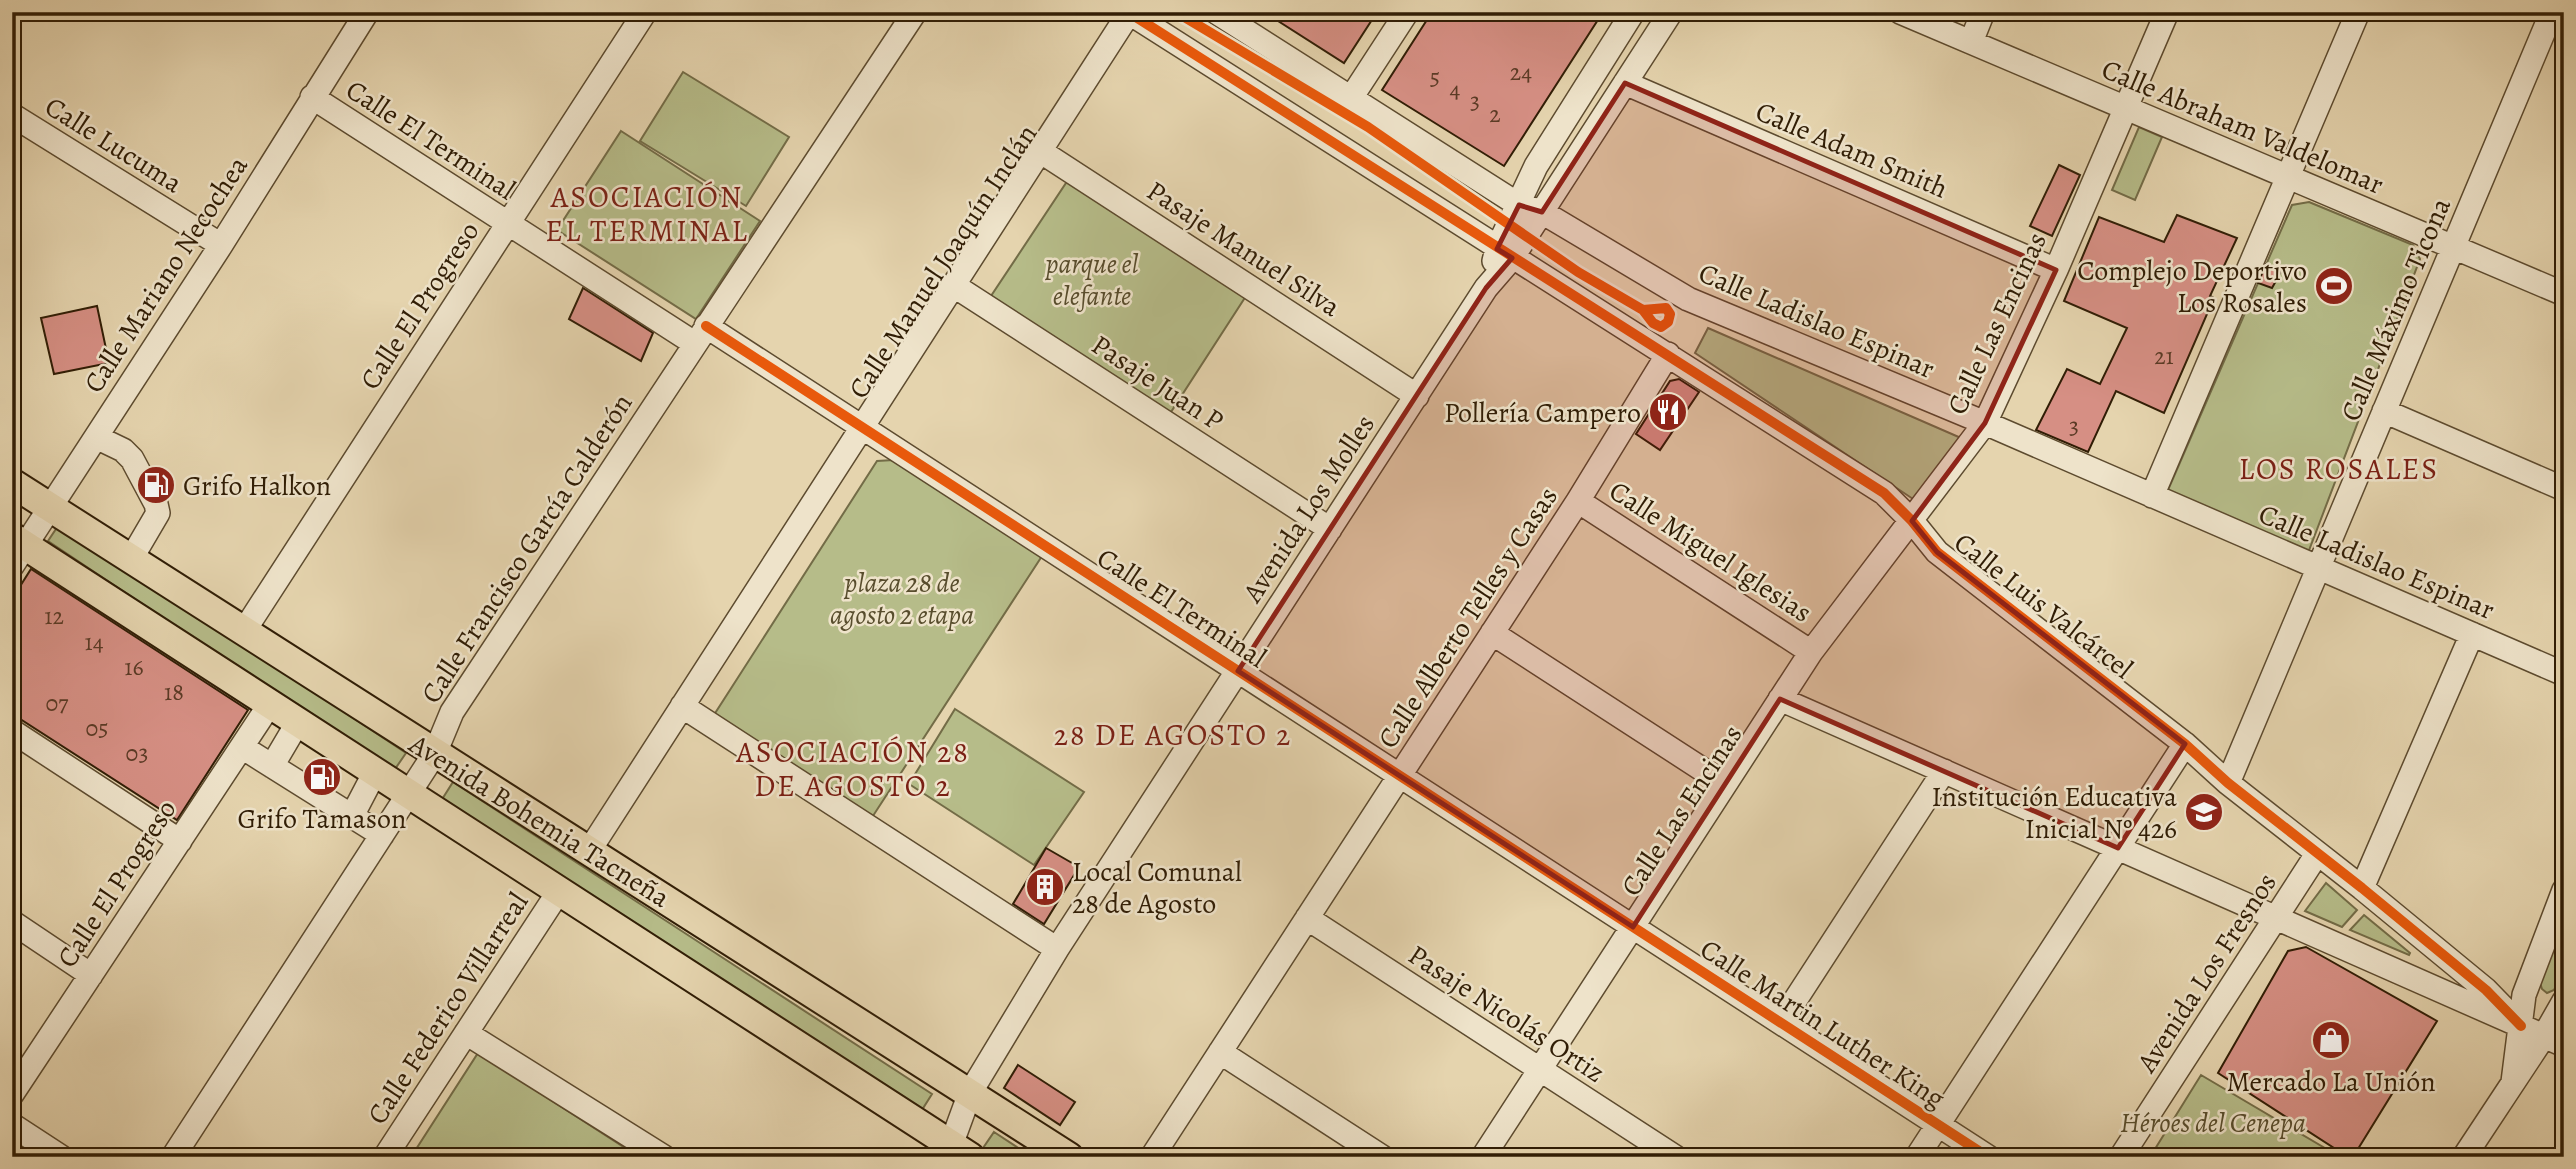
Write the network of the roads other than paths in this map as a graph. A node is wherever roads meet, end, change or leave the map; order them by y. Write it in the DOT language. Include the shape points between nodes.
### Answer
graph roads {
  1 [pos="367,12"];
  2 [pos="645,12"];
  3 [pos="915,12"];
  4 [pos="1128,12"];
  5 [pos="1216,12"];
  6 [pos="1407,12"];
  7 [pos="1633,12"];
  8 [pos="1671,12"];
  9 [pos="1900,12"];
  10 [pos="1983,12"];
  11 [pos="2167,12"];
  12 [pos="2358,12"];
  13 [pos="2552,12"];
  14 [pos="1971,42"];
  15 [pos="1625,83"];
  16 [pos="312,97"];
  17 [pos="1351,98"];
  18 [pos="2126,108"];
  19 [pos="12,115"];
  20 [pos="1040,151"];
  21 [pos="2288,177"];
  22 [pos="1519,205"];
  23 [pos="1542,212"];
  24 [pos="507,225"];
  25 [pos="221,245"];
  26 [pos="2453,247"];
  27 [pos="1505,253"];
  28 [pos="2056,270"];
  29 [pos="953,285"];
  30 [pos="2564,294"];
  31 [pos="700,334"];
  32 [pos="1668,354"];
  33 [pos="1417,396"];
  34 [pos="2384,411"];
  35 [pos="1985,423"];
  36 [pos="862,427"];
  37 [pos="96,437"];
  38 [pos="12,483"];
  39 [pos="2564,489"];
  40 [pos="2152,496"];
  41 [pos="1578,501"];
  42 [pos="51,508"];
  43 [pos="1912,521"];
  44 [pos="1330,529"];
  45 [pos="17,550"];
  46 [pos="131,559"];
  47 [pos="2318,567"];
  48 [pos="244,631"];
  49 [pos="1492,633"];
  50 [pos="2472,634"];
  51 [pos="1811,652"];
  52 [pos="1238,671"];
  53 [pos="2564,674"];
  54 [pos="1780,699"];
  55 [pos="270,704"];
  56 [pos="682,706"];
  57 [pos="298,722"];
  58 [pos="12,732"];
  59 [pos="2185,744"];
  60 [pos="242,747"];
  61 [pos="435,753"];
  62 [pos="272,766"];
  63 [pos="1944,771"];
  64 [pos="375,772"];
  65 [pos="1399,775"];
  66 [pos="2228,783"];
  67 [pos="1725,784"];
  68 [pos="409,794"];
  69 [pos="352,816"];
  70 [pos="382,835"];
  71 [pos="180,841"];
  72 [pos="2118,848"];
  73 [pos="589,851"];
  74 [pos="2317,854"];
  75 [pos="2362,888"];
  76 [pos="2564,890"];
  77 [pos="559,891"];
  78 [pos="1307,918"];
  79 [pos="2277,918"];
  80 [pos="12,922"];
  81 [pos="1633,927"];
  82 [pos="1057,949"];
  83 [pos="91,975"];
  84 [pos="2564,1001"];
  85 [pos="1781,1023"];
  86 [pos="2521,1026"];
  87 [pos="466,1033"];
  88 [pos="2554,1040"];
  89 [pos="1220,1052"];
  90 [pos="1540,1069"];
  91 [pos="2513,1082"];
  92 [pos="970,1093"];
  93 [pos="12,1094"];
  94 [pos="12,1125"];
  95 [pos="1938,1125"];
  96 [pos="955,1153"];
  97 [pos="57,1156"];
  98 [pos="173,1157"];
  99 [pos="385,1157"];
  100 [pos="664,1157"];
  101 [pos="1069,1157"];
  102 [pos="1152,1157"];
  103 [pos="1382,1157"];
  104 [pos="1483,1157"];
  105 [pos="1675,1157"];
  106 [pos="1917,1157"];
  107 [pos="1988,1157"];
  108 [pos="2121,1157"];
  109 [pos="2464,1157"];
  1 -- 16 [label="street, Calle Mariano Necochea"];
  2 -- 24 [label="street, Calle El Progreso"];
  3 -- 31 [label="street, Calle Francisco García Calderón"];
  4 -- 20 [label="street, Calle Manuel Joaquín Inclán"];
  4 -- 27 [label="street, Calle Luis Valcárcel"];
  5 -- 17 [label="street, Calle Ladislao Espinar"];
  6 -- 17 [label="street"];
  7 -- 22 [label="street, Avenida Los Molles" via="1536,166"];
  8 -- 15 [label="street, Avenida Los Molles"];
  9 -- 14 [label="street, Calle Abraham Valdelomar"];
  10 -- 14 [label="street"];
  11 -- 18 [label="street, Calle Las Encinas"];
  12 -- 21 [label="street"];
  13 -- 26 [label="street, Calle Máximo Ticona"];
  14 -- 18 [label="street, Calle Abraham Valdelomar"];
  15 -- 23 [label="street, Avenida Los Molles"];
  15 -- 28 [label="street, Calle Adam Smith"];
  16 -- 24 [label="street, Calle El Terminal"];
  16 -- 25 [label="street, Calle Mariano Necochea"];
  17 -- 22 [label="street, Calle Ladislao Espinar"];
  18 -- 21 [label="street, Calle Abraham Valdelomar"];
  18 -- 28 [label="street, Calle Las Encinas"];
  19 -- 25 [label="street, Calle Lucuma"];
  20 -- 29 [label="street, Calle Manuel Joaquín Inclán"];
  20 -- 33 [label="street, Pasaje Manuel Silva"];
  21 -- 26 [label="street, Calle Abraham Valdelomar"];
  21 -- 40 [label="street"];
  22 -- 23 [label="street, Calle Ladislao Espinar"];
  22 -- 27 [label="street, Avenida Los Molles"];
  23 -- 27 [label="street, Avenida Los Molles"];
  23 -- 35 [label="street, Calle Ladislao Espinar" via="1688,299"];
  24 -- 31 [label="street, Calle El Terminal"];
  24 -- 48 [label="street, Calle El Progreso"];
  25 -- 37 [label="street, Calle Mariano Necochea"];
  26 -- 30 [label="street, Calle Abraham Valdelomar"];
  26 -- 34 [label="street, Calle Máximo Ticona"];
  27 -- 32 [label="street, Calle Luis Valcárcel"];
  27 -- 33 [label="street, Avenida Los Molles"];
  28 -- 35 [label="street, Calle Las Encinas"];
  29 -- 36 [label="street, Calle Manuel Joaquín Inclán"];
  29 -- 44 [label="street, Pasaje Juan P"];
  31 -- 36 [label="street, Calle El Terminal"];
  31 -- 61 [label="street, Calle Francisco García Calderón" via="452,712"];
  32 -- 41 [label="street, Calle Alberto Telles y Casas"];
  32 -- 43 [label="street, Calle Luis Valcárcel" via="1884,493"];
  33 -- 44 [label="street, Avenida Los Molles"];
  34 -- 39 [label="street"];
  34 -- 47 [label="street, Calle Máximo Ticona"];
  35 -- 40 [label="street, Calle Ladislao Espinar"];
  35 -- 43 [label="street, Calle Las Encinas"];
  36 -- 52 [label="street, Calle El Terminal"];
  36 -- 56 [label="street, Calle Manuel Joaquín Inclán"];
  37 -- 42 [label="street, Calle Mariano Necochea"];
  37 -- 46 [label="street" via="132,459 156,504 158,513"];
  38 -- 42 [label="main road, Avenida Bohemia Tacneña"];
  40 -- 47 [label="street, Calle Ladislao Espinar"];
  41 -- 49 [label="street, Calle Alberto Telles y Casas"];
  41 -- 51 [label="street, Calle Miguel Iglesias"];
  42 -- 45 [label="street, Calle Mariano Necochea"];
  42 -- 46 [label="main road, Avenida Bohemia Tacneña"];
  43 -- 51 [label="street, Calle Las Encinas"];
  43 -- 59 [label="street, Calle Luis Valcárcel" via="1937,552"];
  44 -- 52 [label="street, Avenida Los Molles"];
  45 -- 55 [label="main road, Avenida Bohemia Tacneña"];
  46 -- 48 [label="main road, Avenida Bohemia Tacneña"];
  47 -- 50 [label="street, Calle Ladislao Espinar"];
  47 -- 66 [label="street, Calle Máximo Ticona"];
  48 -- 61 [label="main road, Avenida Bohemia Tacneña"];
  49 -- 65 [label="street, Calle Alberto Telles y Casas"];
  49 -- 67 [label="street"];
  50 -- 53 [label="street, Calle Ladislao Espinar"];
  50 -- 75 [label="street"];
  51 -- 54 [label="street, Calle Las Encinas"];
  52 -- 65 [label="street, Calle El Terminal"];
  52 -- 82 [label="street, Avenida Los Molles"];
  54 -- 63 [label="street"];
  54 -- 67 [label="street, Calle Las Encinas"];
  55 -- 57 [label="main road, Avenida Bohemia Tacneña"];
  55 -- 60 [label="street, Calle El Progreso"];
  56 -- 73 [label="street, Calle Manuel Joaquín Inclán"];
  56 -- 82 [label="street"];
  57 -- 62 [label="street"];
  57 -- 64 [label="main road, Avenida Bohemia Tacneña"];
  58 -- 71 [label="street"];
  59 -- 66 [label="street, Calle Luis Valcárcel"];
  59 -- 72 [label="street"];
  60 -- 62 [label="street"];
  60 -- 71 [label="street, Calle El Progreso"];
  61 -- 68 [label="street, Calle Francisco García Calderón"];
  61 -- 73 [label="main road, Avenida Bohemia Tacneña"];
  62 -- 69 [label="street"];
  63 -- 72 [label="street"];
  63 -- 85 [label="street"];
  64 -- 68 [label="main road, Avenida Bohemia Tacneña"];
  64 -- 69 [label="street"];
  65 -- 78 [label="street, Calle Alberto Telles y Casas"];
  65 -- 81 [label="street, Calle El Terminal"];
  66 -- 74 [label="street, Calle Luis Valcárcel"];
  67 -- 81 [label="street, Calle Las Encinas"];
  68 -- 70 [label="street, Calle Francisco García Calderón"];
  68 -- 77 [label="main road, Avenida Bohemia Tacneña"];
  69 -- 70 [label="street"];
  70 -- 98 [label="street, Calle Francisco García Calderón"];
  71 -- 83 [label="street, Calle El Progreso"];
  72 -- 79 [label="street"];
  72 -- 95 [label="street"];
  73 -- 92 [label="main road, Avenida Bohemia Tacneña"];
  74 -- 75 [label="street, Calle Luis Valcárcel"];
  74 -- 79 [label="street, Avenida Los Fresnos"];
  75 -- 86 [label="street, Calle Luis Valcárcel" via="2486,990"];
  76 -- 86 [label="street" via="2524,995"];
  77 -- 87 [label="street, Calle Federico Villarreal"];
  77 -- 96 [label="main road, Avenida Bohemia Tacneña"];
  78 -- 89 [label="street, Calle Alberto Telles y Casas"];
  78 -- 90 [label="street, Pasaje Nicolás Ortiz"];
  79 -- 86 [label="street"];
  79 -- 108 [label="street, Avenida Los Fresnos"];
  80 -- 83 [label="street"];
  81 -- 85 [label="street, Calle Martin Luther King"];
  81 -- 90 [label="street, Calle Las Encinas"];
  82 -- 92 [label="street, Avenida Los Molles"];
  83 -- 93 [label="street, Calle El Progreso"];
  84 -- 88 [label="street"];
  85 -- 95 [label="street, Calle Martin Luther King"];
  86 -- 88 [label="street"];
  86 -- 91 [label="street"];
  87 -- 99 [label="street, Calle Federico Villarreal"];
  87 -- 100 [label="street"];
  88 -- 91 [label="street"];
  89 -- 102 [label="street, Calle Alberto Telles y Casas"];
  89 -- 103 [label="street"];
  90 -- 104 [label="street, Calle Las Encinas"];
  90 -- 105 [label="street, Pasaje Nicolás Ortiz"];
  91 -- 109 [label="street"];
  92 -- 96 [label="street, Avenida Los Molles"];
  92 -- 101 [label="main road, Avenida Bohemia Tacneña"];
  94 -- 97 [label="street"];
  95 -- 106 [label="street"];
  95 -- 107 [label="street, Calle Martin Luther King"];
}
